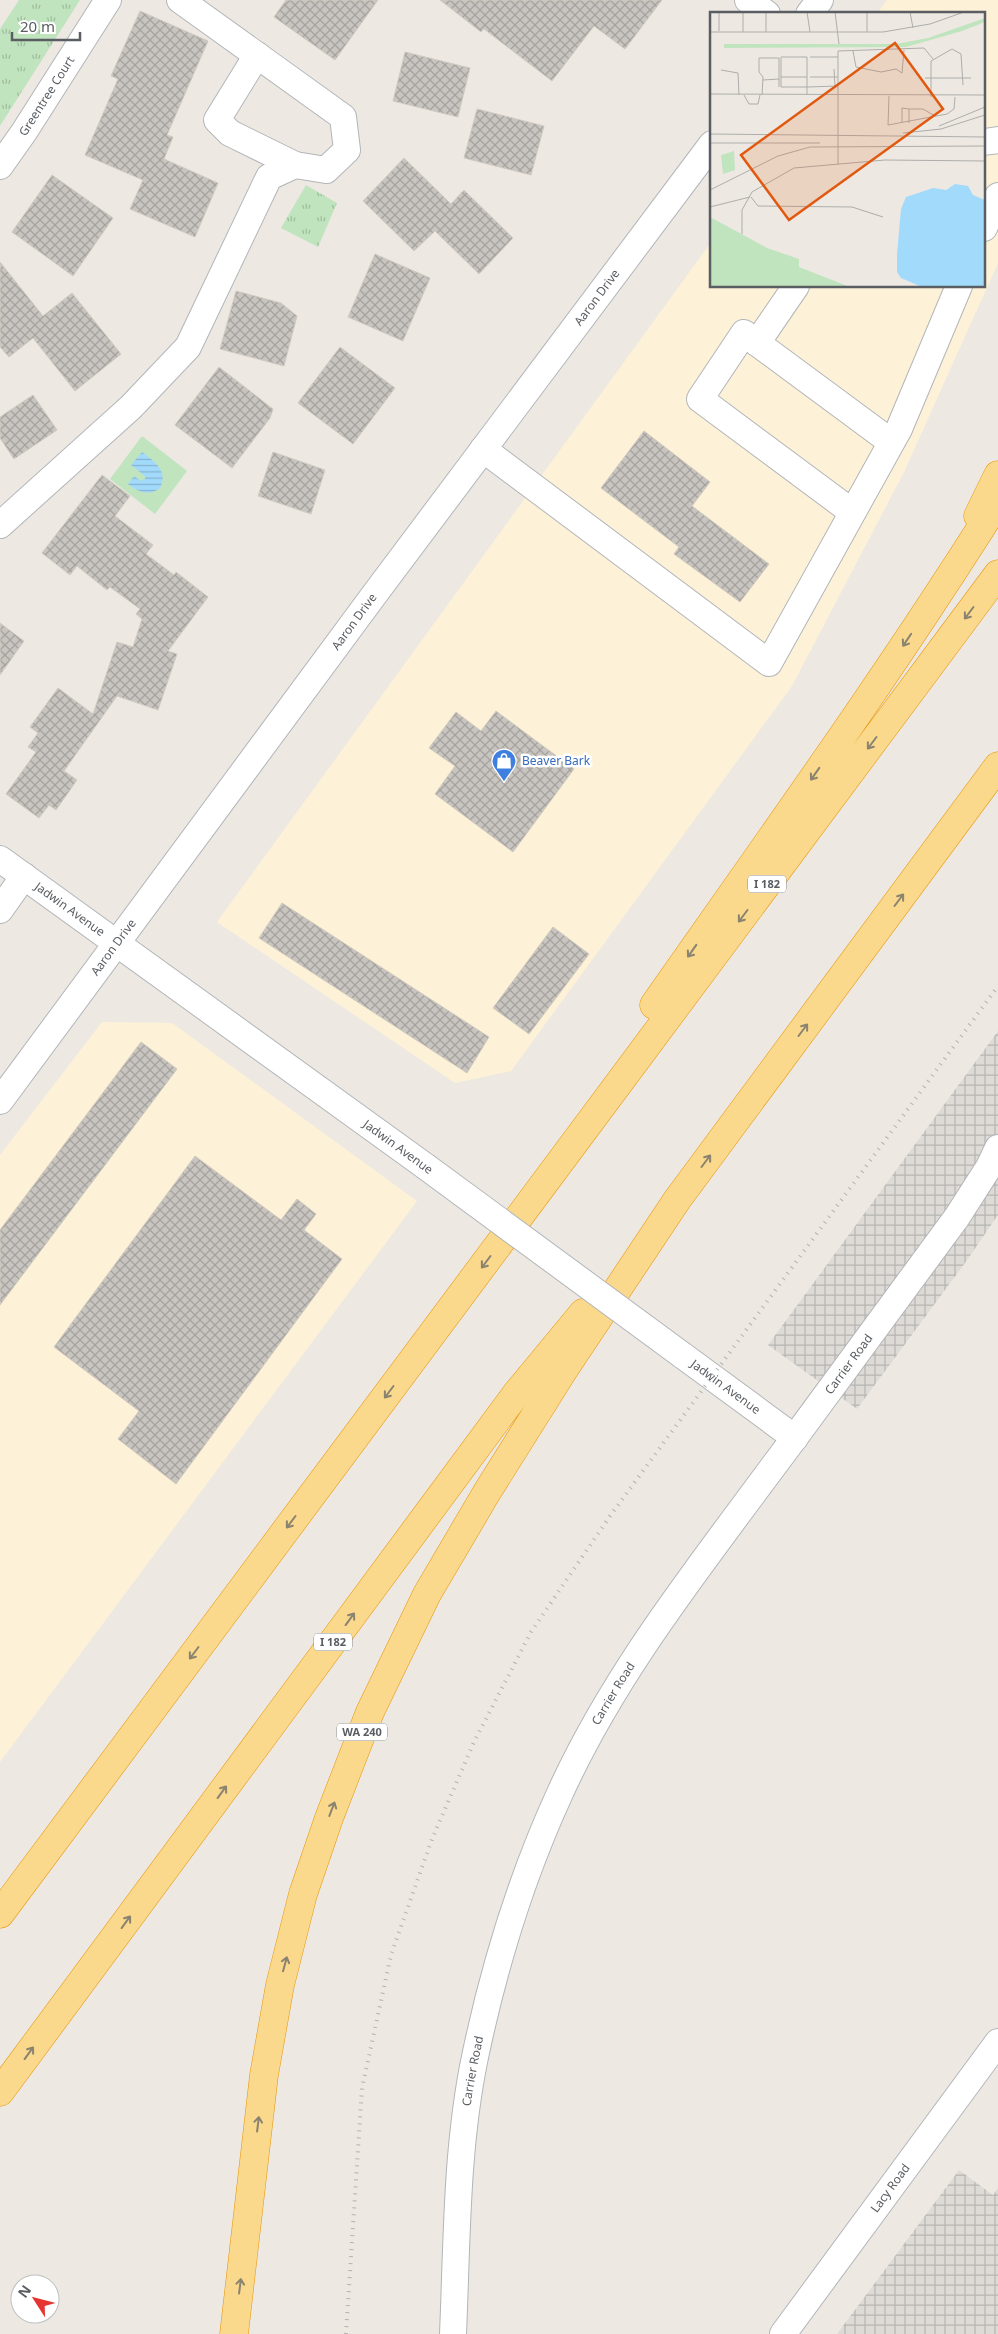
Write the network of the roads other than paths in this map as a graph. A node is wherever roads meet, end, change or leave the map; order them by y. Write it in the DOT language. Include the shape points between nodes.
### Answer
graph roads {
  1 [pos="108,0"];
  2 [pos="180,0"];
  3 [pos="748,0"];
  4 [pos="820,0"];
  5 [pos="764,12"];
  6 [pos="811,12"];
  7 [pos="258,55"];
  8 [pos="710,147"];
  9 [pos="295,165"];
  10 [pos="0,166"];
  11 [pos="998,196"];
  12 [pos="986,223"];
  13 [pos="795,288"];
  14 [pos="958,288"];
  15 [pos="757,343"];
  16 [pos="891,442"];
  17 [pos="483,449"];
  18 [pos="998,474"];
  19 [pos="998,501"];
  20 [pos="852,512"];
  21 [pos="0,525"];
  22 [pos="998,574"];
  23 [pos="944,586"];
  24 [pos="998,766"];
  25 [pos="0,859"];
  26 [pos="24,876"];
  27 [pos="0,910"];
  28 [pos="116,943"];
  29 [pos="0,1101"];
  30 [pos="998,1148"];
  31 [pos="536,1194"];
  32 [pos="677,1200"];
  33 [pos="795,1438"];
  34 [pos="0,1914"];
  35 [pos="998,2042"];
  36 [pos="0,2092"];
  37 [pos="234,2334"];
  38 [pos="453,2334"];
  39 [pos="783,2334"];
  1 -- 10 [label="street, Greentree Court"];
  2 -- 7 [label="street"];
  3 -- 5 [label="street"];
  4 -- 6 [label="street"];
  7 -- 9 [label="street" via="217,120 230,133"];
  7 -- 9 [label="street" via="343,117 347,150 326,170"];
  8 -- 17 [label="street, Aaron Drive"];
  9 -- 21 [label="street" via="269,177 188,347 131,407"];
  11 -- 12 [label="street"];
  13 -- 15 [label="street"];
  14 -- 16 [label="street"];
  15 -- 16 [label="street"];
  15 -- 20 [label="street" via="744,333 700,399"];
  16 -- 20 [label="street"];
  17 -- 20 [label="street" via="769,663"];
  17 -- 28 [label="street, Aaron Drive"];
  18 -- 23 [label="highway"];
  19 -- 23 [label="highway"];
  22 -- 31 [label="highway, I 182, one-way"];
  23 -- 31 [label="highway, one-way" via="609,1070"];
  32 -- 24 [label="highway, I 182, one-way"];
  25 -- 26 [label="street, Jadwin Avenue"];
  26 -- 27 [label="street"];
  26 -- 28 [label="street, Jadwin Avenue"];
  28 -- 29 [label="street, Aaron Drive"];
  28 -- 33 [label="street, Jadwin Avenue, bridge"];
  30 -- 33 [label="street, Carrier Road" via="957,1217"];
  31 -- 34 [label="highway, I 182, one-way"];
  36 -- 32 [label="highway, I 182, one-way" via="516,1394"];
  37 -- 32 [label="highway, WA 240, one-way" via="264,2075 280,1985 303,1894 366,1721 427,1594 487,1492"];
  33 -- 38 [label="street, Carrier Road" via="632,1661 580,1752 526,1873 501,1951 474,2061 460,2175"];
  35 -- 39 [label="street, Lacy Road"];
}
